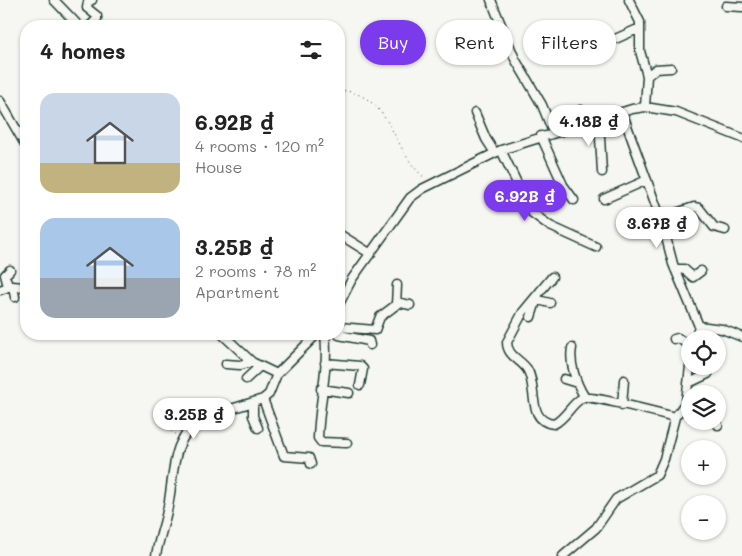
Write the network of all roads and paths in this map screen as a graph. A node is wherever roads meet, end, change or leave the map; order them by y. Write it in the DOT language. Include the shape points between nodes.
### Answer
graph roads {
  1 [pos="54,0"];
  2 [pos="92,0"];
  3 [pos="491,0"];
  4 [pos="629,0"];
  5 [pos="726,6"];
  6 [pos="742,7"];
  7 [pos="73,20"];
  8 [pos="98,20"];
  9 [pos="640,28"];
  10 [pos="616,39"];
  11 [pos="672,68"];
  12 [pos="647,76"];
  13 [pos="345,91"];
  14 [pos="0,101"];
  15 [pos="645,108"];
  16 [pos="581,110"];
  17 [pos="622,112"];
  18 [pos="475,113"];
  19 [pos="598,120"];
  20 [pos="584,124"];
  21 [pos="553,132"];
  22 [pos="20,136"];
  23 [pos="541,136"];
  24 [pos="742,138"];
  25 [pos="498,151"];
  26 [pos="602,172"];
  27 [pos="647,180"];
  28 [pos="434,184"];
  29 [pos="604,199"];
  30 [pos="574,200"];
  31 [pos="661,218"];
  32 [pos="725,230"];
  33 [pos="345,238"];
  34 [pos="596,247"];
  35 [pos="371,254"];
  36 [pos="675,269"];
  37 [pos="10,270"];
  38 [pos="701,271"];
  39 [pos="552,276"];
  40 [pos="397,285"];
  41 [pos="11,286"];
  42 [pos="20,286"];
  43 [pos="0,290"];
  44 [pos="345,291"];
  45 [pos="15,297"];
  46 [pos="538,297"];
  47 [pos="396,302"];
  48 [pos="550,303"];
  49 [pos="410,305"];
  50 [pos="531,317"];
  51 [pos="699,326"];
  52 [pos="345,328"];
  53 [pos="698,330"];
  54 [pos="345,336"];
  55 [pos="742,337"];
  56 [pos="674,339"];
  57 [pos="229,340"];
  58 [pos="311,340"];
  59 [pos="325,340"];
  60 [pos="681,340"];
  61 [pos="370,345"];
  62 [pos="572,348"];
  63 [pos="325,363"];
  64 [pos="226,364"];
  65 [pos="256,364"];
  66 [pos="276,374"];
  67 [pos="689,375"];
  68 [pos="706,375"];
  69 [pos="246,379"];
  70 [pos="564,379"];
  71 [pos="624,380"];
  72 [pos="577,383"];
  73 [pos="689,383"];
  74 [pos="360,385"];
  75 [pos="322,389"];
  76 [pos="349,393"];
  77 [pos="584,396"];
  78 [pos="263,399"];
  79 [pos="253,402"];
  80 [pos="622,405"];
  81 [pos="681,411"];
  82 [pos="675,417"];
  83 [pos="158,422"];
  84 [pos="258,428"];
  85 [pos="182,438"];
  86 [pos="347,443"];
  87 [pos="311,464"];
  88 [pos="572,547"];
  89 [pos="156,556"];
  90 [pos="563,556"];
  91 [pos="576,556"];
  1 -- 7 [label="street"];
  2 -- 8 [label="street" via="87,8"];
  3 -- 21 [label="street" via="515,59 542,105"];
  4 -- 9 [label="street"];
  5 -- 6 [label="street"];
  9 -- 10 [label="street"];
  9 -- 12 [label="street" via="640,51"];
  11 -- 12 [label="street" via="656,69"];
  12 -- 15 [label="street"];
  13 -- 28 [label="path" via="357,93 372,104 390,124 410,164"];
  14 -- 22 [label="street"];
  15 -- 17 [label="street"];
  15 -- 24 [label="street" via="693,117"];
  16 -- 20 [label="street"];
  17 -- 19 [label="street"];
  17 -- 27 [label="street"];
  18 -- 25 [label="street" via="482,132"];
  19 -- 20 [label="street"];
  19 -- 26 [label="street"];
  20 -- 21 [label="street"];
  21 -- 23 [label="street"];
  23 -- 25 [label="street"];
  23 -- 30 [label="street" via="563,185"];
  25 -- 28 [label="street"];
  25 -- 34 [label="street" via="531,212 550,226"];
  27 -- 29 [label="street"];
  27 -- 31 [label="street"];
  28 -- 35 [label="street" via="410,198"];
  31 -- 32 [label="street" via="694,206 714,227"];
  31 -- 36 [label="street"];
  33 -- 35 [label="street"];
  35 -- 44 [label="street"];
  36 -- 38 [label="street" via="684,269 693,277"];
  36 -- 51 [label="street"];
  37 -- 41 [label="street" via="5,275"];
  39 -- 46 [label="street"];
  40 -- 47 [label="street"];
  41 -- 42 [label="street"];
  41 -- 43 [label="street"];
  41 -- 45 [label="street"];
  46 -- 48 [label="street"];
  46 -- 50 [label="street"];
  46 -- 77 [label="street" via="523,312 507,342 509,352 528,370 535,409 542,420 550,424 559,422"];
  47 -- 49 [label="street"];
  47 -- 52 [label="street" via="380,317 375,330"];
  51 -- 53 [label="street"];
  51 -- 55 [label="street" via="722,329"];
  54 -- 61 [label="street" via="369,341"];
  56 -- 60 [label="street"];
  57 -- 65 [label="street"];
  58 -- 66 [label="street"];
  59 -- 63 [label="street"];
  62 -- 72 [label="street" via="570,360"];
  63 -- 74 [label="street" via="360,366 363,369"];
  63 -- 75 [label="street"];
  64 -- 65 [label="street"];
  65 -- 66 [label="street"];
  65 -- 69 [label="street"];
  66 -- 78 [label="street" via="269,394"];
  67 -- 73 [label="street"];
  68 -- 73 [label="street"];
  70 -- 72 [label="street"];
  71 -- 80 [label="street"];
  72 -- 77 [label="street"];
  75 -- 76 [label="street"];
  75 -- 86 [label="street" via="318,438 321,442"];
  77 -- 80 [label="street"];
  78 -- 79 [label="street"];
  78 -- 87 [label="street" via="284,456 309,458"];
  79 -- 84 [label="street" via="253,416"];
  79 -- 85 [label="street" via="202,418 193,423"];
  80 -- 82 [label="street"];
  81 -- 82 [label="street"];
  82 -- 88 [label="street" via="656,475 616,499 596,528"];
  83 -- 85 [label="path"];
  85 -- 89 [label="street" via="174,457 167,511"];
  88 -- 90 [label="street"];
  88 -- 91 [label="street"];
}
